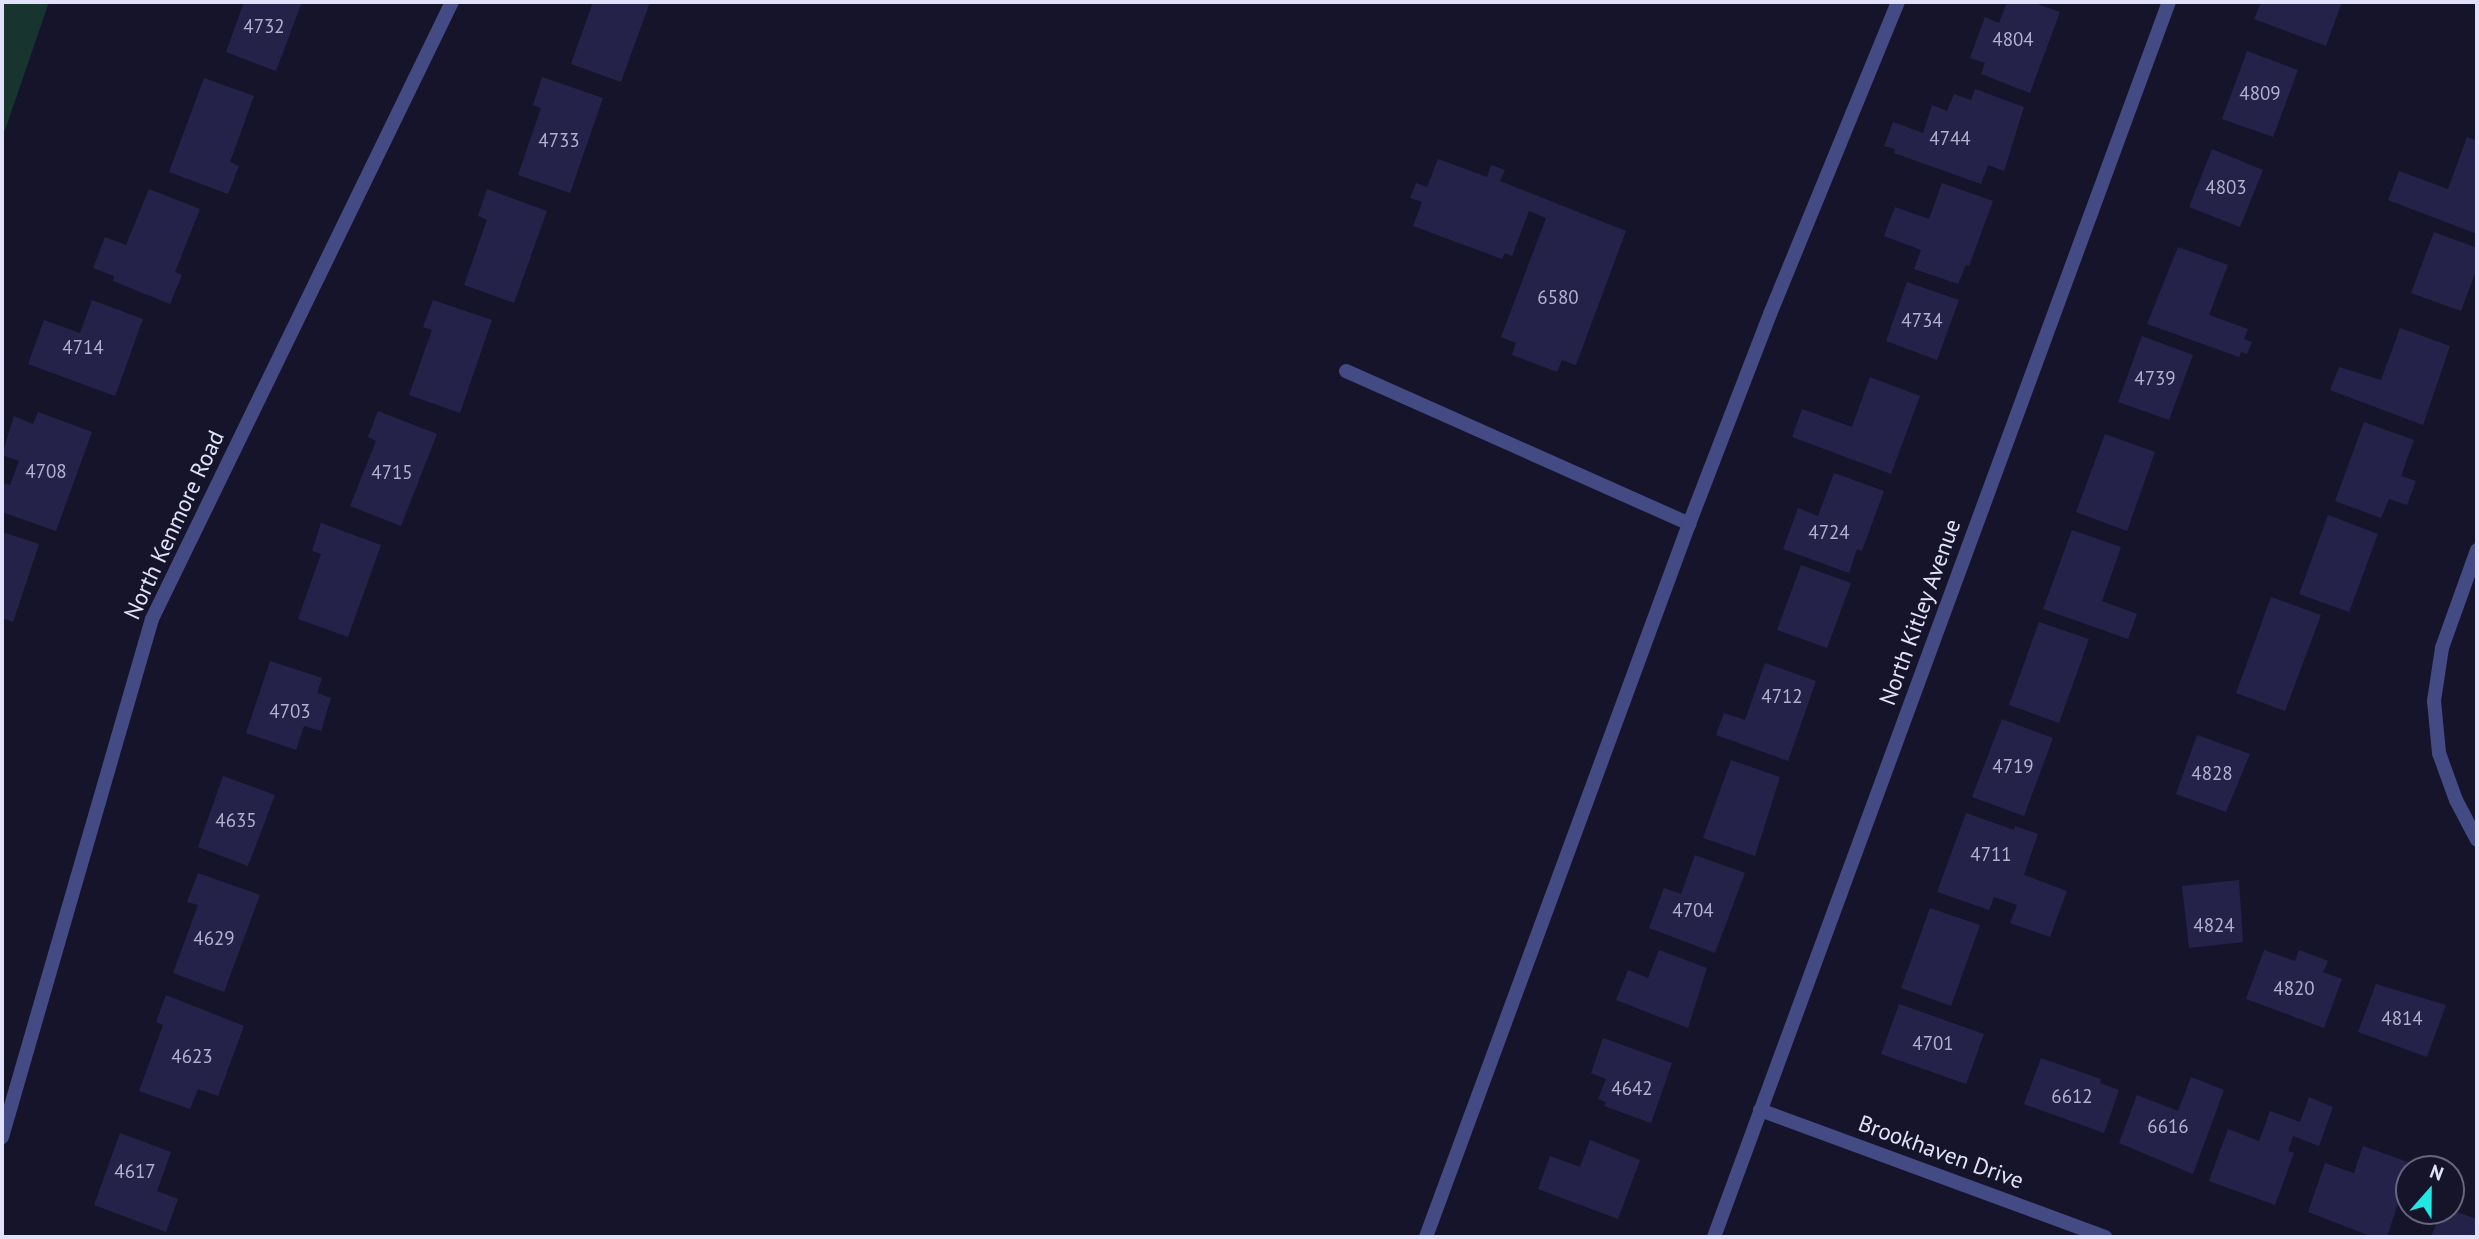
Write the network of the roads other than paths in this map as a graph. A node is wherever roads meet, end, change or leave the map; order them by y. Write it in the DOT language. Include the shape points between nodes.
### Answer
graph roads {
  1 [pos="452,2"];
  2 [pos="1898,2"];
  3 [pos="2169,2"];
  4 [pos="1346,371"];
  5 [pos="1689,524"];
  6 [pos="2477,550"];
  7 [pos="2477,840"];
  8 [pos="1760,1110"];
  9 [pos="2,1137"];
  10 [pos="1426,1237"];
  11 [pos="1713,1237"];
  12 [pos="2105,1237"];
  1 -- 9 [label="street, North Kenmore Road" via="152,619"];
  2 -- 5 [label="street"];
  3 -- 8 [label="street, North Kitley Avenue"];
  4 -- 5 [label="street"];
  5 -- 10 [label="street"];
  6 -- 7 [label="street" via="2442,648 2434,701 2439,752"];
  8 -- 11 [label="street, North Kitley Avenue"];
  8 -- 12 [label="street, Brookhaven Drive"];
}
